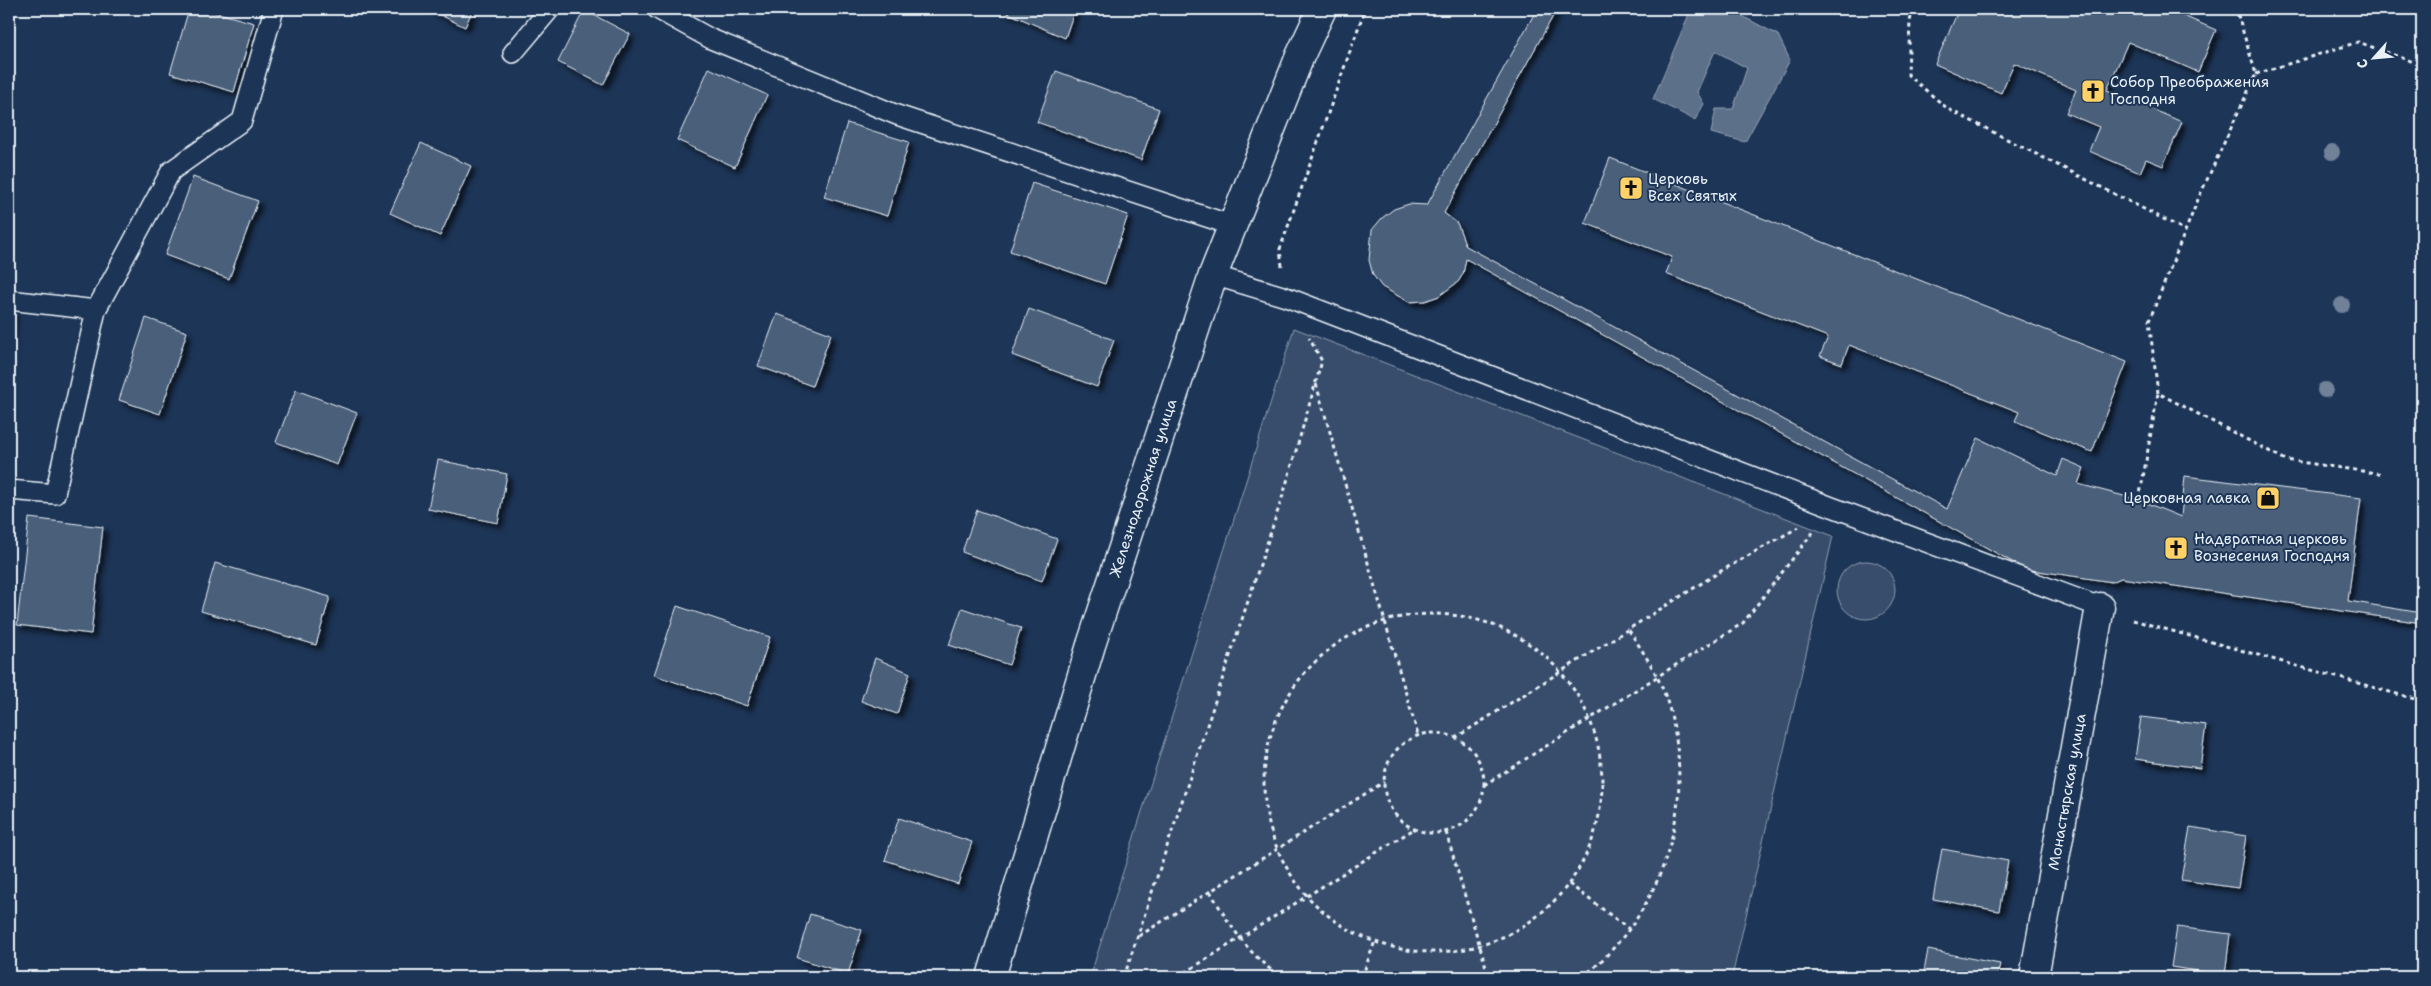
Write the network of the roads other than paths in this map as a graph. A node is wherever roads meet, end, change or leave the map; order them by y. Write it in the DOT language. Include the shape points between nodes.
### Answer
graph roads {
  1 [pos="274,9"];
  2 [pos="550,9"];
  3 [pos="657,9"];
  4 [pos="1322,9"];
  5 [pos="513,54"];
  6 [pos="1231,225"];
  7 [pos="1213,275"];
  8 [pos="9,300"];
  9 [pos="96,310"];
  10 [pos="9,490"];
  11 [pos="2100,607"];
  12 [pos="992,977"];
  13 [pos="2034,977"];
  1 -- 9 [label="lane" via="242,121 171,171"];
  2 -- 5 [label="lane"];
  3 -- 6 [label="lane" via="711,39 897,115"];
  4 -- 6 [label="street, Железнодорожная улица"];
  6 -- 7 [label="street, Железнодорожная улица"];
  7 -- 11 [label="lane" via="1286,297"];
  7 -- 12 [label="street, Железнодорожная улица" via="1091,645"];
  8 -- 9 [label="lane"];
  9 -- 10 [label="lane" via="55,494"];
  11 -- 13 [label="street, Монастырская улица"];
}
